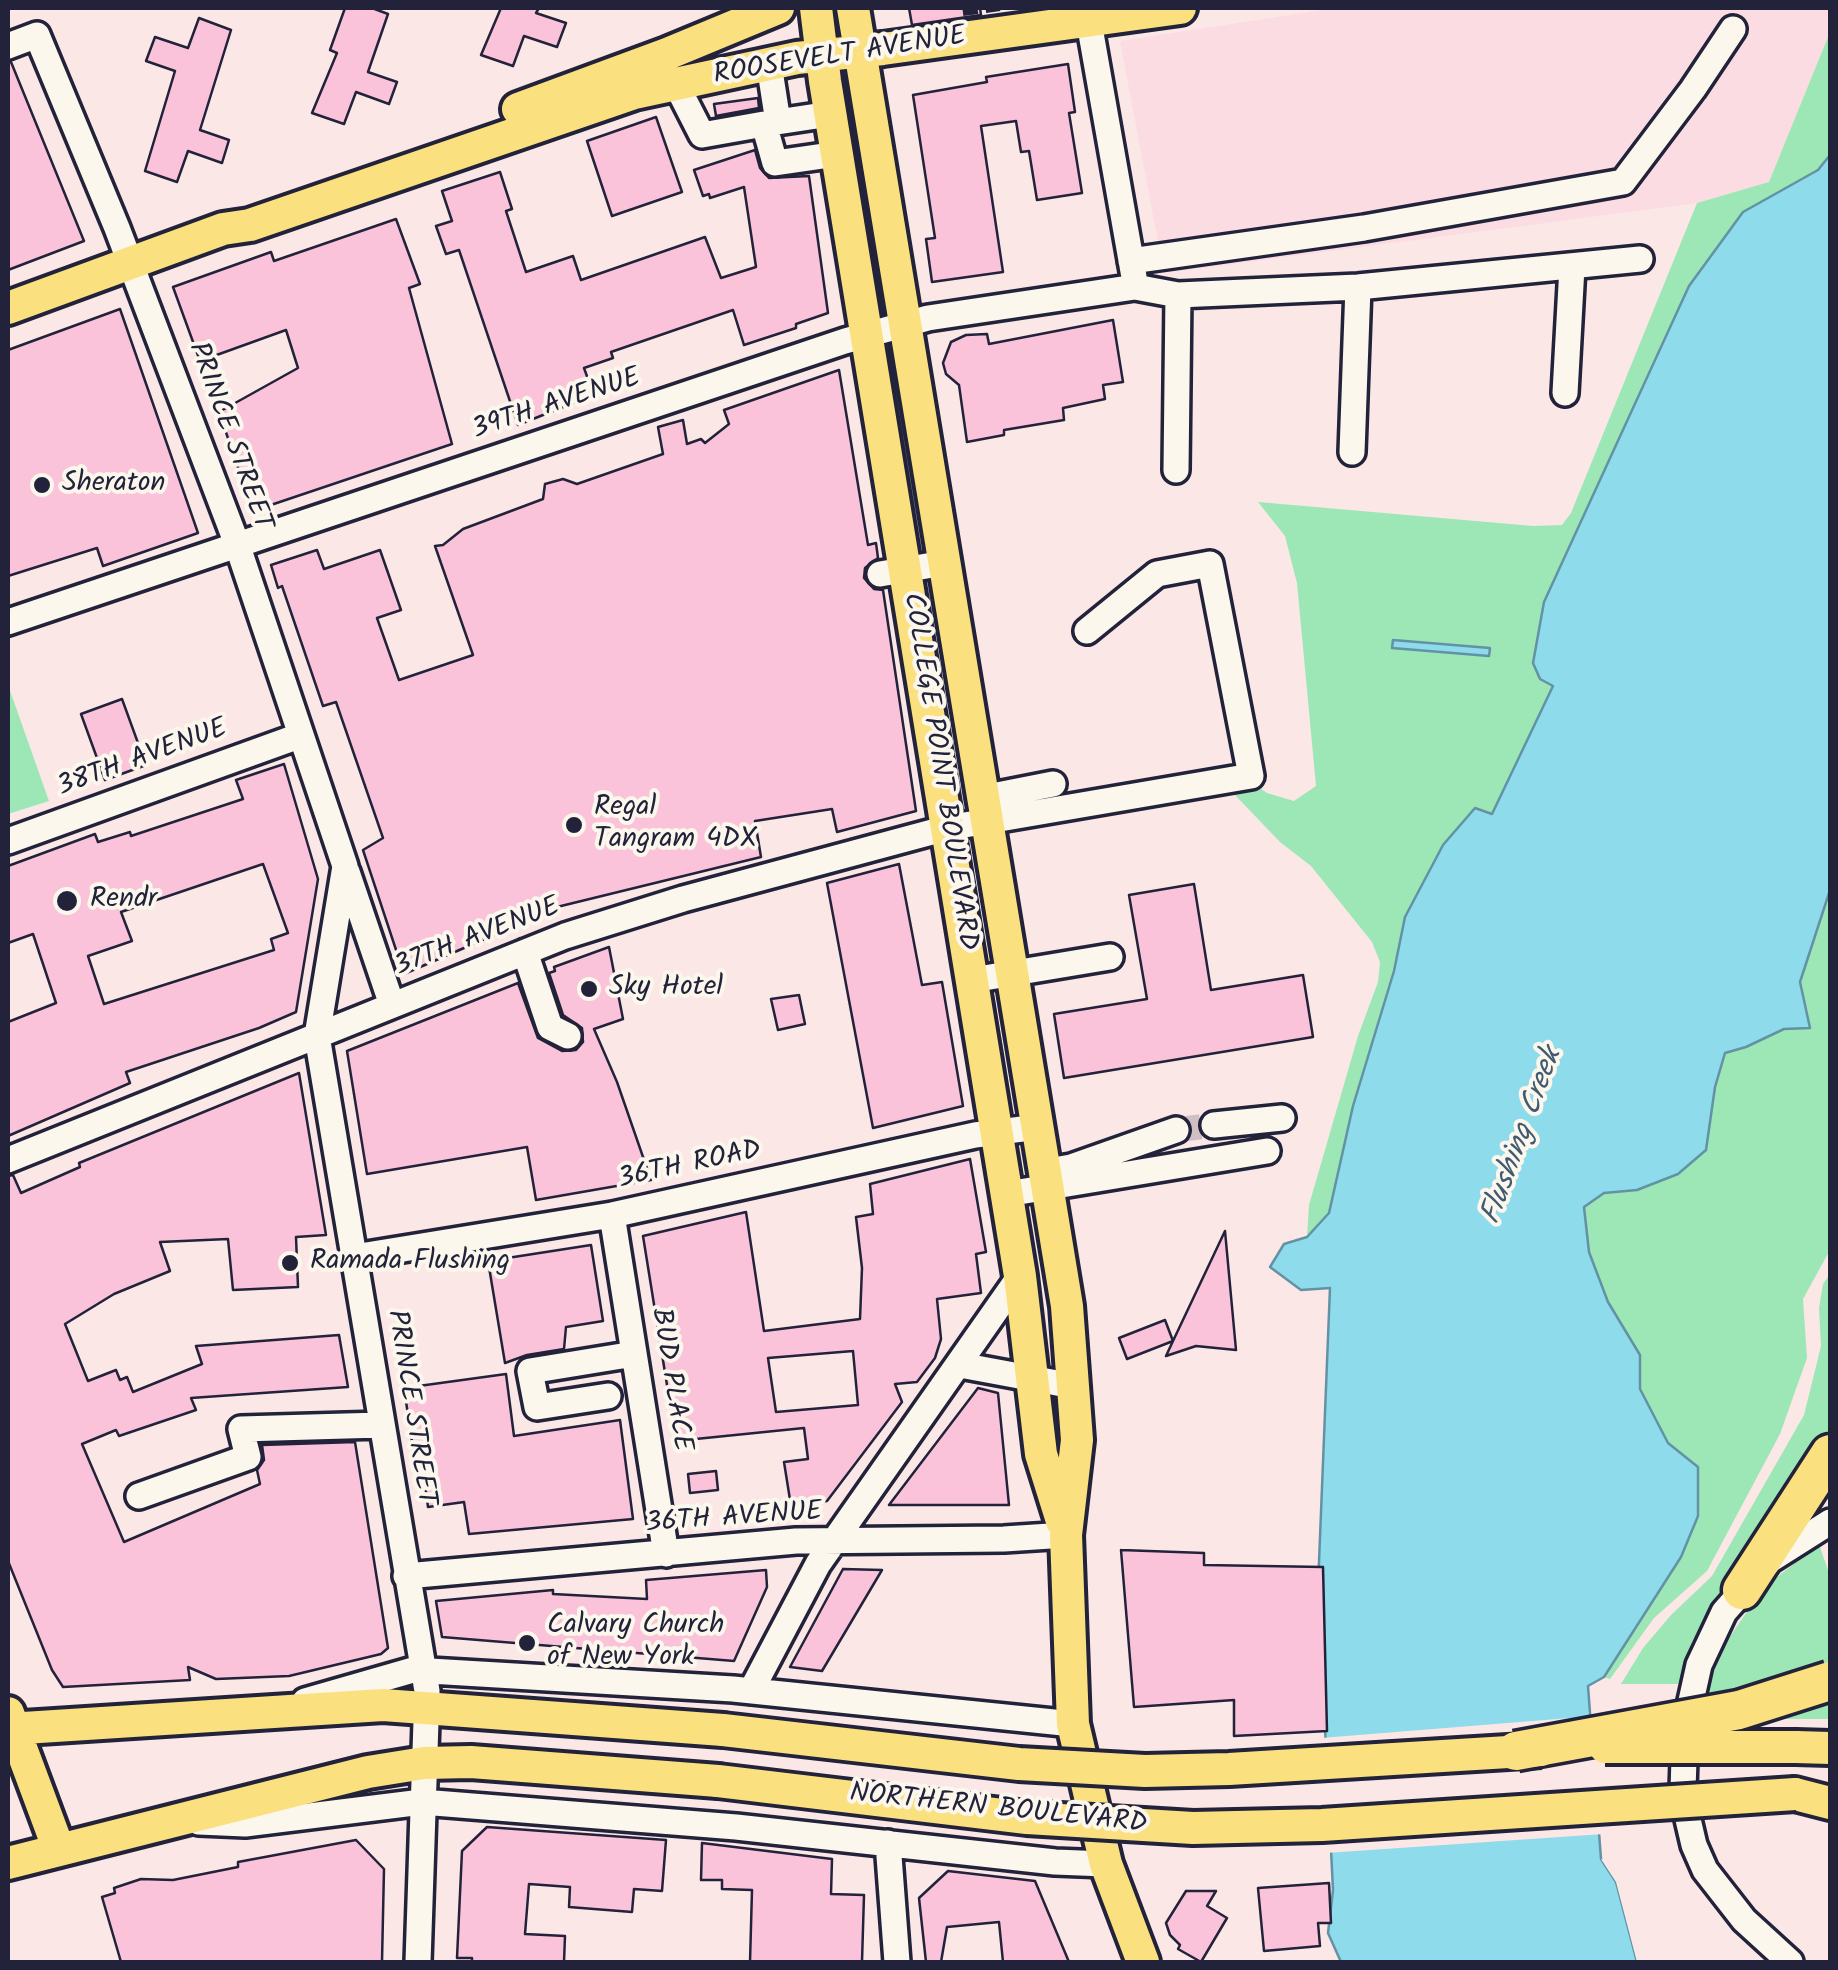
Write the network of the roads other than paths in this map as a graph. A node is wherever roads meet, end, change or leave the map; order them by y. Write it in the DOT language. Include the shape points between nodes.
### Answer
graph roads {
  1 [pos="778,8"];
  2 [pos="816,8"];
  3 [pos="853,8"];
  4 [pos="1180,8"];
  5 [pos="1089,22"];
  6 [pos="1733,28"];
  7 [pos="8,46"];
  8 [pos="860,52"];
  9 [pos="822,56"];
  10 [pos="769,64"];
  11 [pos="676,84"];
  12 [pos="830,114"];
  13 [pos="771,123"];
  14 [pos="837,154"];
  15 [pos="222,229"];
  16 [pos="1640,259"];
  17 [pos="131,262"];
  18 [pos="1572,267"];
  19 [pos="1133,274"];
  20 [pos="1358,287"];
  21 [pos="1178,294"];
  22 [pos="8,308"];
  23 [pos="904,324"];
  24 [pos="867,335"];
  25 [pos="1565,394"];
  26 [pos="1352,452"];
  27 [pos="1176,470"];
  28 [pos="236,544"];
  29 [pos="944,562"];
  30 [pos="892,572"];
  31 [pos="8,622"];
  32 [pos="1088,631"];
  33 [pos="299,736"];
  34 [pos="1053,784"];
  35 [pos="984,809"];
  36 [pos="947,828"];
  37 [pos="8,841"];
  38 [pos="346,866"];
  39 [pos="525,952"];
  40 [pos="1110,957"];
  41 [pos="1013,974"];
  42 [pos="972,980"];
  43 [pos="392,1005"];
  44 [pos="317,1036"];
  45 [pos="568,1036"];
  46 [pos="1282,1118"];
  47 [pos="1214,1125"];
  48 [pos="1038,1127"];
  49 [pos="1176,1130"];
  50 [pos="997,1132"];
  51 [pos="1268,1151"];
  52 [pos="8,1160"];
  53 [pos="1046,1179"];
  54 [pos="1006,1186"];
  55 [pos="612,1214"];
  56 [pos="354,1257"];
  57 [pos="1020,1276"];
  58 [pos="634,1354"];
  59 [pos="960,1366"];
  60 [pos="1033,1378"];
  61 [pos="1073,1386"];
  62 [pos="608,1396"];
  63 [pos="381,1425"];
  64 [pos="1830,1454"];
  65 [pos="139,1496"];
  66 [pos="1830,1522"];
  67 [pos="1066,1535"];
  68 [pos="833,1542"];
  69 [pos="666,1554"];
  70 [pos="406,1576"];
  71 [pos="1742,1590"];
  72 [pos="423,1670"];
  73 [pos="1830,1681"];
  74 [pos="751,1691"];
  75 [pos="426,1706"];
  76 [pos="260,1714"];
  77 [pos="10,1724"];
  78 [pos="1073,1724"];
  79 [pos="1830,1748"];
  80 [pos="1516,1752"];
  81 [pos="424,1763"];
  82 [pos="1795,1794"];
  83 [pos="1830,1794"];
  84 [pos="422,1802"];
  85 [pos="1830,1804"];
  86 [pos="174,1821"];
  87 [pos="888,1843"];
  88 [pos="59,1850"];
  89 [pos="8,1862"];
  90 [pos="1106,1864"];
  91 [pos="418,1962"];
  92 [pos="897,1962"];
  93 [pos="1144,1962"];
  94 [pos="1790,1962"];
  1 -- 15 [label="main road, ROOSEVELT AVENUE" via="245,211"];
  2 -- 9 [label="main road, COLLEGE POINT BOULEVARD"];
  3 -- 8 [label="main road, COLLEGE POINT BOULEVARD"];
  4 -- 5 [label="main road, ROOSEVELT AVENUE"];
  5 -- 8 [label="main road, ROOSEVELT AVENUE"];
  5 -- 19 [label="street"];
  6 -- 19 [label="street, 39TH AVENUE" via="1623,182"];
  7 -- 17 [label="street, PRINCE STREET" via="37,35"];
  8 -- 9 [label="main road, ROOSEVELT AVENUE"];
  8 -- 23 [label="main road, COLLEGE POINT BOULEVARD"];
  9 -- 10 [label="main road, ROOSEVELT AVENUE"];
  9 -- 12 [label="main road, COLLEGE POINT BOULEVARD"];
  10 -- 11 [label="main road, ROOSEVELT AVENUE"];
  10 -- 13 [label="street"];
  11 -- 13 [label="street" via="702,135"];
  11 -- 15 [label="main road, ROOSEVELT AVENUE"];
  12 -- 13 [label="street"];
  12 -- 14 [label="main road, COLLEGE POINT BOULEVARD"];
  13 -- 14 [label="street" via="774,163"];
  14 -- 24 [label="main road, COLLEGE POINT BOULEVARD"];
  15 -- 17 [label="main road, ROOSEVELT AVENUE"];
  16 -- 18 [label="street"];
  17 -- 22 [label="main road, ROOSEVELT AVENUE"];
  17 -- 28 [label="street, PRINCE STREET"];
  18 -- 20 [label="street"];
  18 -- 25 [label="street"];
  19 -- 21 [label="street"];
  19 -- 23 [label="street, 39TH AVENUE"];
  20 -- 21 [label="street"];
  20 -- 26 [label="street"];
  21 -- 27 [label="street"];
  23 -- 24 [label="street, 39TH AVENUE"];
  23 -- 29 [label="main road, COLLEGE POINT BOULEVARD"];
  24 -- 28 [label="street, 39TH AVENUE"];
  24 -- 30 [label="main road, COLLEGE POINT BOULEVARD"];
  28 -- 31 [label="street, 39TH AVENUE"];
  28 -- 33 [label="street, PRINCE STREET"];
  29 -- 30 [label="street"];
  29 -- 35 [label="main road, COLLEGE POINT BOULEVARD"];
  30 -- 36 [label="main road, COLLEGE POINT BOULEVARD"];
  32 -- 35 [label="street" via="1157,574 1210,564 1250,776"];
  33 -- 37 [label="street, 38TH AVENUE"];
  33 -- 38 [label="street, PRINCE STREET"];
  34 -- 35 [label="street"];
  35 -- 36 [label="street, 37TH AVENUE"];
  35 -- 41 [label="main road, COLLEGE POINT BOULEVARD"];
  36 -- 39 [label="street, 37TH AVENUE" via="683,899"];
  36 -- 42 [label="main road, COLLEGE POINT BOULEVARD"];
  38 -- 43 [label="street, PRINCE STREET"];
  38 -- 44 [label="street, PRINCE STREET"];
  39 -- 43 [label="street, 37TH AVENUE"];
  39 -- 45 [label="street" via="550,1028"];
  40 -- 41 [label="street"];
  41 -- 42 [label="street"];
  41 -- 48 [label="main road, COLLEGE POINT BOULEVARD"];
  42 -- 50 [label="main road, COLLEGE POINT BOULEVARD"];
  43 -- 44 [label="street, 37TH AVENUE"];
  44 -- 52 [label="street, 37TH AVENUE"];
  44 -- 56 [label="street, PRINCE STREET"];
  46 -- 47 [label="street"];
  48 -- 50 [label="street, 36TH ROAD"];
  48 -- 53 [label="main road, COLLEGE POINT BOULEVARD"];
  49 -- 53 [label="street"];
  50 -- 54 [label="main road, COLLEGE POINT BOULEVARD"];
  50 -- 55 [label="street, 36TH ROAD"];
  51 -- 53 [label="street"];
  53 -- 54 [label="street"];
  53 -- 61 [label="main road, COLLEGE POINT BOULEVARD"];
  54 -- 57 [label="main road, COLLEGE POINT BOULEVARD"];
  55 -- 56 [label="street, 36TH ROAD"];
  55 -- 58 [label="street, BUD PLACE"];
  56 -- 63 [label="street, PRINCE STREET"];
  57 -- 59 [label="street"];
  57 -- 60 [label="main road, COLLEGE POINT BOULEVARD"];
  58 -- 62 [label="street" via="530,1370 537,1406"];
  58 -- 69 [label="street, BUD PLACE"];
  59 -- 60 [label="street"];
  59 -- 68 [label="street"];
  60 -- 61 [label="street"];
  60 -- 67 [label="main road, COLLEGE POINT BOULEVARD" via="1041,1454"];
  61 -- 67 [label="main road, COLLEGE POINT BOULEVARD" via="1076,1440"];
  63 -- 65 [label="street" via="241,1430 248,1457"];
  63 -- 70 [label="street, PRINCE STREET"];
  64 -- 71 [label="highway"];
  66 -- 71 [label="street" via="1782,1551"];
  67 -- 68 [label="street, 36TH AVENUE"];
  67 -- 78 [label="main road, COLLEGE POINT BOULEVARD"];
  68 -- 69 [label="street, 36TH AVENUE"];
  68 -- 74 [label="street"];
  69 -- 70 [label="street, 36TH AVENUE"];
  70 -- 72 [label="street, PRINCE STREET"];
  71 -- 94 [label="street" via="1710,1638 1695,1679 1685,1802 1705,1870 1744,1920"];
  72 -- 74 [label="street, NORTHERN BOULEVARD"];
  72 -- 75 [label="street, PRINCE STREET"];
  72 -- 76 [label="street, NORTHERN BOULEVARD"];
  73 -- 80 [label="highway, bridge" via="1739,1710"];
  74 -- 78 [label="street, NORTHERN BOULEVARD"];
  75 -- 76 [label="main road, NORTHERN BOULEVARD"];
  75 -- 80 [label="main road, NORTHERN BOULEVARD, bridge" via="1145,1771"];
  75 -- 81 [label="street, PRINCE STREET"];
  76 -- 77 [label="main road, NORTHERN BOULEVARD"];
  77 -- 88 [label="main road"];
  78 -- 90 [label="main road, COLLEGE POINT BOULEVARD"];
  79 -- 80 [label="main road, NORTHERN BOULEVARD, bridge"];
  81 -- 82 [label="main road, NORTHERN BOULEVARD, bridge" via="718,1780 1028,1818 1193,1828"];
  81 -- 84 [label="street, PRINCE STREET"];
  81 -- 86 [label="main road, NORTHERN BOULEVARD"];
  82 -- 83 [label="main road, NORTHERN BOULEVARD"];
  82 -- 85 [label="main road"];
  84 -- 86 [label="street, NORTHERN BOULEVARD" via="245,1824"];
  84 -- 87 [label="street, NORTHERN BOULEVARD"];
  84 -- 91 [label="street, PRINCE STREET"];
  86 -- 88 [label="main road, NORTHERN BOULEVARD"];
  87 -- 90 [label="street, NORTHERN BOULEVARD"];
  87 -- 92 [label="street"];
  88 -- 89 [label="main road, NORTHERN BOULEVARD"];
  90 -- 93 [label="main road, COLLEGE POINT BOULEVARD"];
}
